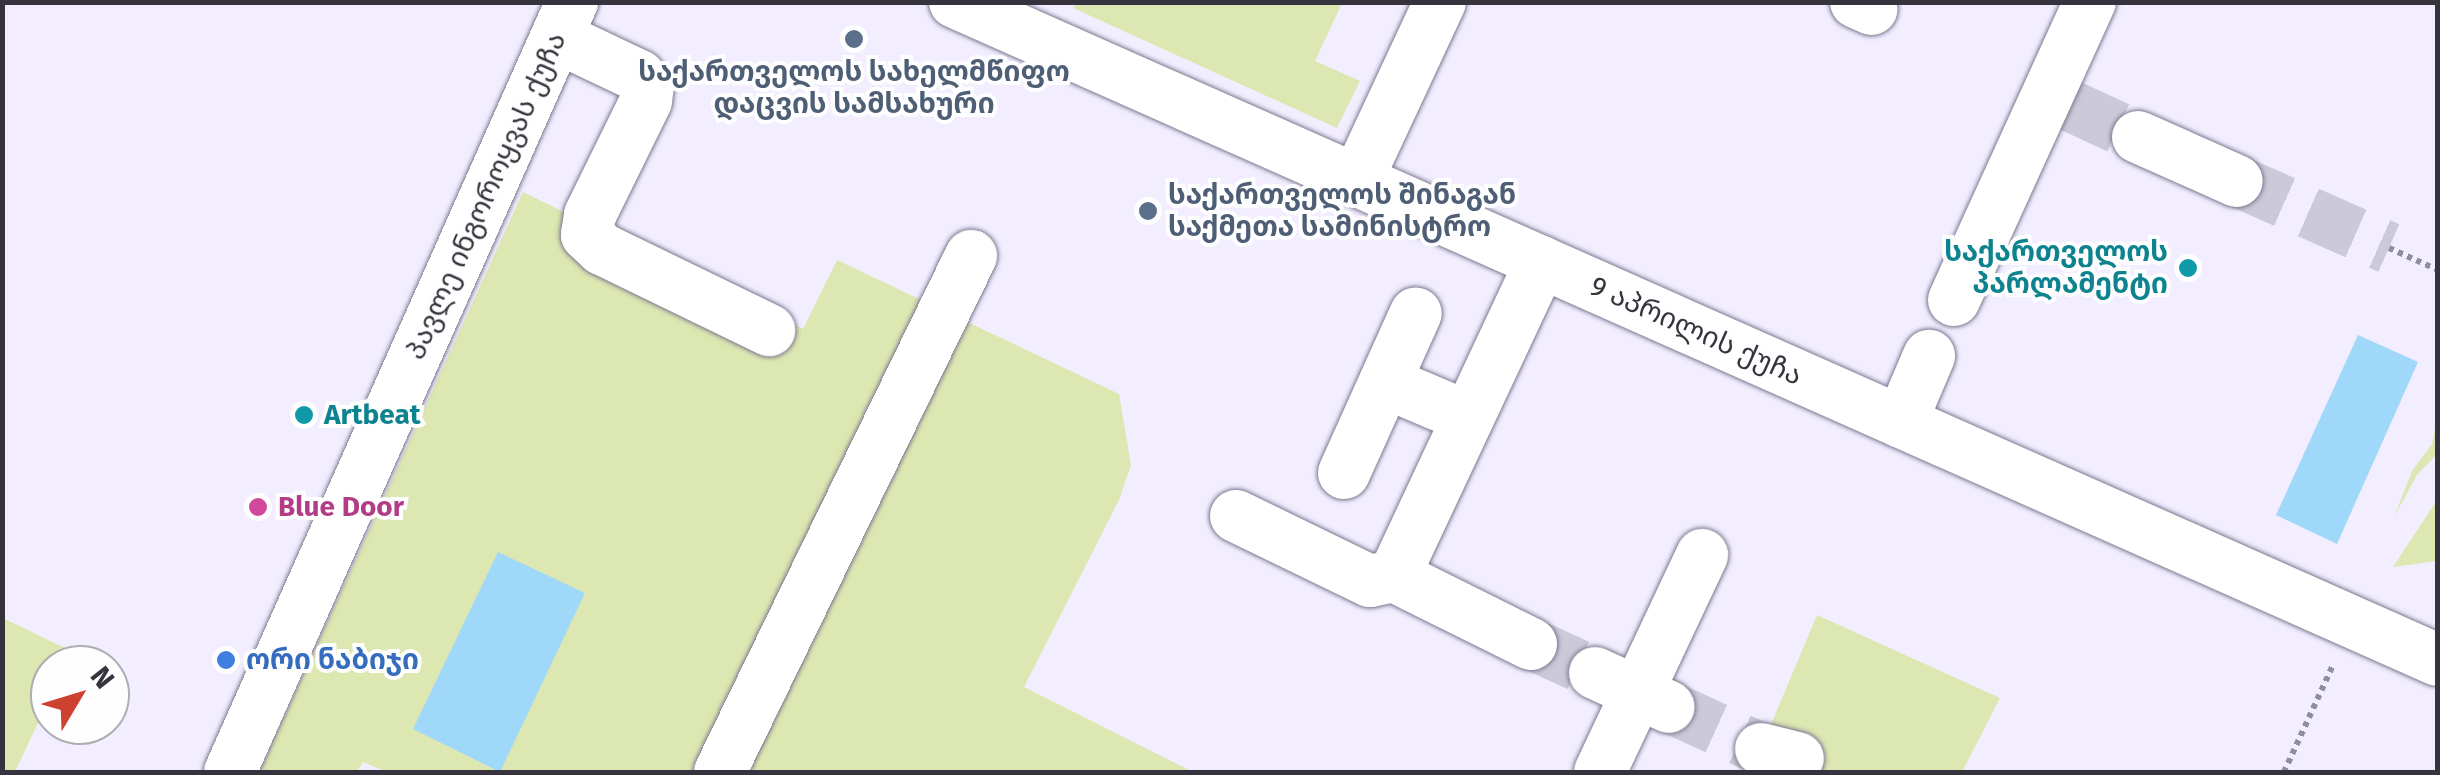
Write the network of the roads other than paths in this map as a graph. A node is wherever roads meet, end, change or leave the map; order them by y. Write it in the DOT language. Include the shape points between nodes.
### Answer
graph roads {
  1 [pos="956,2"];
  2 [pos="1440,2"];
  3 [pos="2090,2"];
  4 [pos="565,20"];
  5 [pos="2138,137"];
  6 [pos="1357,180"];
  7 [pos="2237,180"];
  8 [pos="972,256"];
  9 [pos="1540,262"];
  10 [pos="1954,300"];
  11 [pos="1416,313"];
  12 [pos="769,330"];
  13 [pos="1929,356"];
  14 [pos="1384,382"];
  15 [pos="1468,417"];
  16 [pos="1902,422"];
  17 [pos="1344,473"];
  18 [pos="1236,516"];
  19 [pos="1702,555"];
  20 [pos="1394,576"];
  21 [pos="1532,644"];
  22 [pos="2438,660"];
  23 [pos="230,772"];
  24 [pos="720,772"];
  25 [pos="1600,772"];
  1 -- 6 [label="street, 9 აპრილის ქუჩა"];
  2 -- 6 [label="street"];
  3 -- 10 [label="street"];
  4 -- 12 [label="street" via="648,86 587,235 602,249"];
  4 -- 23 [label="street, პავლე ინგოროყვას ქუჩა"];
  5 -- 7 [label="street"];
  6 -- 9 [label="street, 9 აპრილის ქუჩა"];
  8 -- 24 [label="street"];
  9 -- 15 [label="street"];
  9 -- 16 [label="street, 9 აპრილის ქუჩა"];
  11 -- 14 [label="street"];
  13 -- 16 [label="street"];
  14 -- 15 [label="street"];
  14 -- 17 [label="street"];
  15 -- 20 [label="street"];
  16 -- 22 [label="street, 9 აპრილის ქუჩა"];
  18 -- 20 [label="street" via="1370,580"];
  19 -- 25 [label="street"];
  20 -- 21 [label="street"];
}
